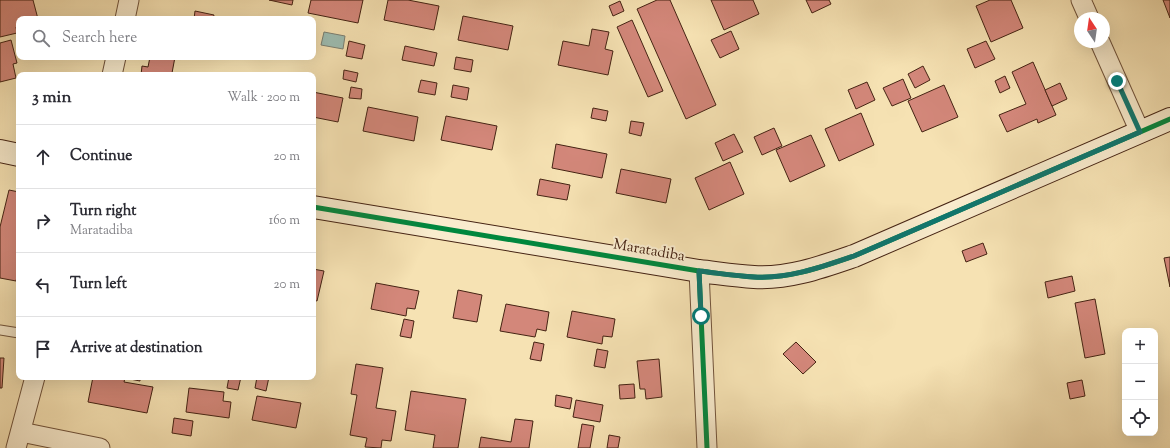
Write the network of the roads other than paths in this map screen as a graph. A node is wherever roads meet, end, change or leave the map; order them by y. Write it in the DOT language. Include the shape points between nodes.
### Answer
graph roads {
  1 [pos="129,0"];
  2 [pos="1081,0"];
  3 [pos="1086,12"];
  4 [pos="126,16"];
  5 [pos="1103,48"];
  6 [pos="115,60"];
  7 [pos="113,72"];
  8 [pos="1170,119"];
  9 [pos="1140,132"];
  10 [pos="0,151"];
  11 [pos="16,154"];
  12 [pos="316,207"];
  13 [pos="699,271"];
  14 [pos="0,330"];
  15 [pos="16,333"];
  16 [pos="34,380"];
  17 [pos="18,440"];
  18 [pos="100,448"];
  19 [pos="707,448"];
  1 -- 4 [label="street"];
  2 -- 3 [label="street"];
  5 -- 9 [label="street"];
  6 -- 7 [label="street"];
  8 -- 9 [label="street, Maratadiba"];
  9 -- 13 [label="street, Maratadiba" via="854,256 825,266 794,274 756,277"];
  10 -- 11 [label="street"];
  12 -- 13 [label="street, Maratadiba"];
  13 -- 19 [label="street"];
  14 -- 15 [label="lane"];
  16 -- 17 [label="street"];
  17 -- 18 [label="street"];
}
